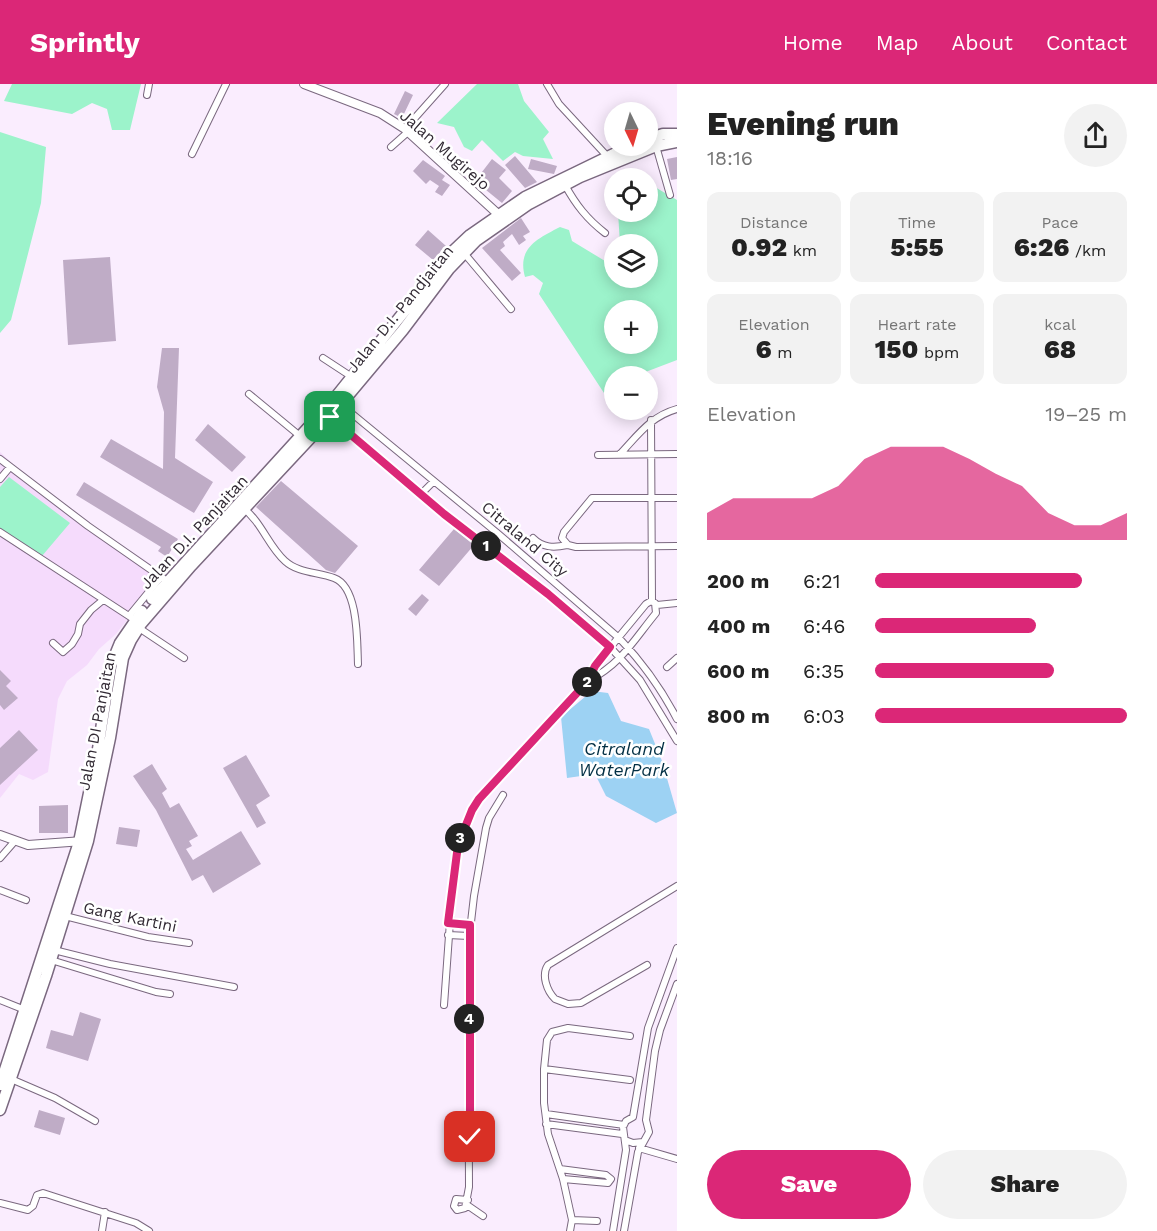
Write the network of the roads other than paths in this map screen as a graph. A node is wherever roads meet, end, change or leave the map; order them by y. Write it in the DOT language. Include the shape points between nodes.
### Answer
graph roads {
  1 [pos="149,84"];
  2 [pos="226,84"];
  3 [pos="304,84"];
  4 [pos="433,84"];
  5 [pos="446,84"];
  6 [pos="548,84"];
  7 [pos="439,90"];
  8 [pos="147,95"];
  9 [pos="407,130"];
  10 [pos="677,134"];
  11 [pos="658,138"];
  12 [pos="677,142"];
  13 [pos="658,143"];
  14 [pos="391,147"];
  15 [pos="604,153"];
  16 [pos="192,154"];
  17 [pos="607,156"];
  18 [pos="625,156"];
  19 [pos="656,156"];
  20 [pos="566,185"];
  21 [pos="670,195"];
  22 [pos="502,217"];
  23 [pos="605,233"];
  24 [pos="464,253"];
  25 [pos="511,309"];
  26 [pos="323,358"];
  27 [pos="352,377"];
  28 [pos="249,394"];
  29 [pos="338,402"];
  30 [pos="677,410"];
  31 [pos="326,415"];
  32 [pos="658,416"];
  33 [pos="651,420"];
  34 [pos="300,436"];
  35 [pos="621,454"];
  36 [pos="651,454"];
  37 [pos="677,454"];
  38 [pos="598,455"];
  39 [pos="0,459"];
  40 [pos="10,467"];
  41 [pos="0,479"];
  42 [pos="434,481"];
  43 [pos="421,494"];
  44 [pos="651,498"];
  45 [pos="677,498"];
  46 [pos="242,507"];
  47 [pos="0,532"];
  48 [pos="533,538"];
  49 [pos="568,545"];
  50 [pos="651,546"];
  51 [pos="677,546"];
  52 [pos="164,579"];
  53 [pos="103,600"];
  54 [pos="654,603"];
  55 [pos="677,603"];
  56 [pos="136,622"];
  57 [pos="619,638"];
  58 [pos="53,643"];
  59 [pos="610,647"];
  60 [pos="630,650"];
  61 [pos="621,657"];
  62 [pos="184,658"];
  63 [pos="677,658"];
  64 [pos="358,664"];
  65 [pos="667,667"];
  66 [pos="588,681"];
  67 [pos="677,719"];
  68 [pos="677,741"];
  69 [pos="503,795"];
  70 [pos="0,835"];
  71 [pos="83,841"];
  72 [pos="14,842"];
  73 [pos="0,858"];
  74 [pos="677,886"];
  75 [pos="0,890"];
  76 [pos="26,900"];
  77 [pos="65,916"];
  78 [pos="448,923"];
  79 [pos="470,925"];
  80 [pos="448,935"];
  81 [pos="470,936"];
  82 [pos="189,943"];
  83 [pos="677,948"];
  84 [pos="52,955"];
  85 [pos="647,965"];
  86 [pos="42,974"];
  87 [pos="677,984"];
  88 [pos="234,987"];
  89 [pos="170,994"];
  90 [pos="0,1000"];
  91 [pos="444,1005"];
  92 [pos="25,1010"];
  93 [pos="630,1036"];
  94 [pos="544,1069"];
  95 [pos="11,1079"];
  96 [pos="630,1080"];
  97 [pos="0,1085"];
  98 [pos="0,1110"];
  99 [pos="546,1114"];
  100 [pos="633,1117"];
  101 [pos="646,1120"];
  102 [pos="95,1121"];
  103 [pos="546,1124"];
  104 [pos="624,1125"];
  105 [pos="624,1137"];
  106 [pos="641,1145"];
  107 [pos="677,1159"];
  108 [pos="560,1169"];
  109 [pos="563,1179"];
  110 [pos="0,1203"];
  111 [pos="105,1212"];
  112 [pos="483,1216"];
  113 [pos="572,1220"];
  114 [pos="597,1221"];
  115 [pos="102,1231"];
  116 [pos="149,1231"];
  117 [pos="570,1231"];
  118 [pos="613,1231"];
  119 [pos="624,1231"];
  1 -- 8 [label="street"];
  2 -- 16 [label="street"];
  3 -- 9 [label="street, Jalan Mugirejo" via="380,113"];
  4 -- 7 [label="street"];
  5 -- 7 [label="street"];
  6 -- 15 [label="street" via="559,104"];
  7 -- 9 [label="street"];
  9 -- 14 [label="street"];
  9 -- 22 [label="street, Jalan Mugirejo"];
  10 -- 11 [label="highway"];
  12 -- 13 [label="highway, Jalan D.I. Pandjaitan"];
  17 -- 22 [label="highway" via="525,196"];
  18 -- 20 [label="highway, Jalan D.I. Pandjaitan"];
  19 -- 21 [label="street"];
  20 -- 22 [label="highway, Jalan D.I. Pandjaitan"];
  20 -- 23 [label="street" via="576,206"];
  22 -- 24 [label="highway, Jalan D.I. Pandjaitan"];
  22 -- 27 [label="highway" via="470,235 452,252"];
  24 -- 25 [label="street"];
  24 -- 29 [label="highway, Jalan D.I. Pandjaitan"];
  26 -- 27 [label="street"];
  27 -- 29 [label="highway"];
  28 -- 34 [label="street"];
  29 -- 31 [label="highway, Jalan DI Panjaitan"];
  29 -- 42 [label="street, Citraland City"];
  30 -- 32 [label="street"];
  31 -- 34 [label="highway, Jalan D.I. Panjaitan"];
  31 -- 43 [label="street, Citraland City"];
  31 -- 46 [label="highway, Jalan DI Panjaitan"];
  33 -- 35 [label="street"];
  33 -- 36 [label="street"];
  34 -- 46 [label="highway, Jalan D.I. Panjaitan"];
  35 -- 36 [label="street"];
  35 -- 38 [label="street"];
  36 -- 37 [label="street"];
  36 -- 44 [label="street"];
  39 -- 40 [label="street"];
  40 -- 41 [label="street"];
  40 -- 52 [label="street"];
  42 -- 43 [label="street"];
  42 -- 57 [label="street, Citraland City"];
  43 -- 59 [label="street, Citraland City"];
  44 -- 45 [label="street"];
  44 -- 49 [label="street" via="592,498 564,532 562,538"];
  44 -- 50 [label="street"];
  46 -- 52 [label="highway, Jalan D.I. Panjaitan"];
  46 -- 56 [label="highway, Jalan DI Panjaitan"];
  46 -- 64 [label="street" via="292,567 334,578 342,585 358,628"];
  47 -- 53 [label="street"];
  48 -- 49 [label="street" via="549,547"];
  49 -- 50 [label="street"];
  50 -- 51 [label="street"];
  50 -- 54 [label="street"];
  52 -- 56 [label="highway, Jalan D.I. Panjaitan" via="146,601"];
  53 -- 56 [label="street"];
  53 -- 58 [label="street" via="80,624 72,644 63,652"];
  54 -- 55 [label="street"];
  54 -- 57 [label="street" via="645,604"];
  54 -- 60 [label="street" via="656,613"];
  56 -- 62 [label="street"];
  56 -- 71 [label="highway, Jalan DI Panjaitan" via="123,658 110,738"];
  57 -- 59 [label="street"];
  57 -- 60 [label="street, Citraland City"];
  59 -- 61 [label="street, Citraland City"];
  59 -- 66 [label="street"];
  60 -- 61 [label="street"];
  60 -- 67 [label="street, Citraland City"];
  61 -- 66 [label="street"];
  61 -- 68 [label="street, Citraland City"];
  63 -- 65 [label="street"];
  66 -- 78 [label="street" via="472,810 458,845"];
  69 -- 79 [label="street" via="486,828"];
  70 -- 72 [label="street"];
  71 -- 72 [label="street" via="33,846"];
  71 -- 77 [label="highway, Jalan DI Panjaitan"];
  71 -- 86 [label="highway"];
  72 -- 73 [label="street"];
  74 -- 85 [label="street" via="548,965 545,977 555,999 574,1004"];
  75 -- 76 [label="street"];
  77 -- 82 [label="street, Gang Kartini" via="147,937"];
  77 -- 84 [label="highway, Jalan DI Panjaitan"];
  78 -- 79 [label="street"];
  78 -- 80 [label="street"];
  79 -- 81 [label="street"];
  80 -- 81 [label="street"];
  80 -- 91 [label="street"];
  81 -- 112 [label="street" via="467,1203"];
  83 -- 100 [label="street" via="648,1028"];
  84 -- 86 [label="highway, Jalan DI Panjaitan"];
  84 -- 88 [label="street"];
  84 -- 89 [label="street"];
  86 -- 92 [label="highway"];
  86 -- 95 [label="highway, Jalan DI Panjaitan"];
  87 -- 101 [label="street" via="655,1051"];
  90 -- 92 [label="street"];
  92 -- 97 [label="highway"];
  93 -- 94 [label="street" via="558,1029 547,1040"];
  94 -- 96 [label="street"];
  94 -- 99 [label="street"];
  95 -- 98 [label="highway, Jalan DI Panjaitan"];
  95 -- 102 [label="street"];
  99 -- 103 [label="street"];
  99 -- 104 [label="street"];
  100 -- 101 [label="street"];
  100 -- 104 [label="street"];
  101 -- 106 [label="street" via="649,1132"];
  103 -- 105 [label="street"];
  103 -- 108 [label="street"];
  104 -- 105 [label="street"];
  105 -- 106 [label="street"];
  105 -- 118 [label="street" via="626,1150"];
  106 -- 107 [label="street"];
  106 -- 119 [label="street"];
  108 -- 109 [label="street"];
  108 -- 109 [label="street" via="611,1179 608,1184"];
  109 -- 113 [label="street"];
  110 -- 111 [label="street" via="28,1210 37,1195 43,1193"];
  111 -- 115 [label="street"];
  111 -- 116 [label="street"];
  113 -- 114 [label="street"];
  113 -- 117 [label="street"];
}
